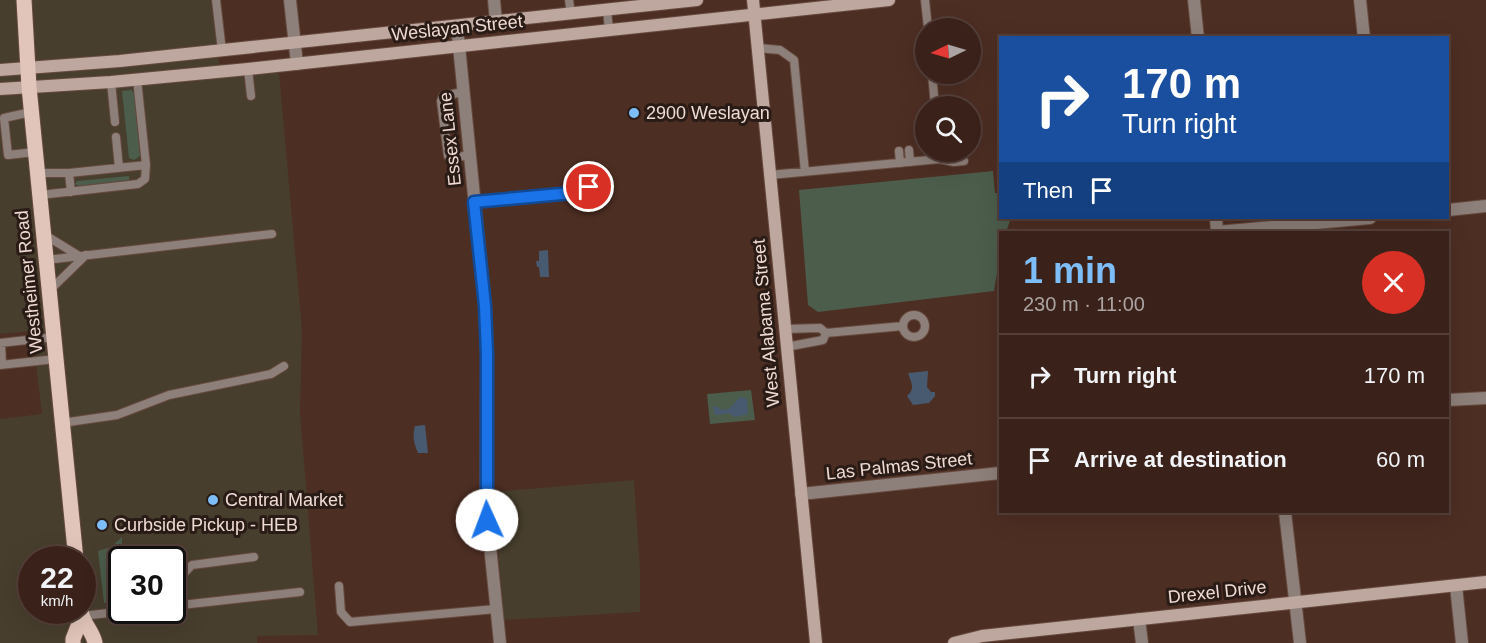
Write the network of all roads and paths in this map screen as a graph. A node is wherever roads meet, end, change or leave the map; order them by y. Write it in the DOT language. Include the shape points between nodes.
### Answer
graph roads {
  1 [pos="24,0"];
  2 [pos="216,0"];
  3 [pos="290,0"];
  4 [pos="494,0"];
  5 [pos="569,0"];
  6 [pos="697,0"];
  7 [pos="753,0"];
  8 [pos="889,0"];
  9 [pos="925,0"];
  10 [pos="1194,0"];
  11 [pos="1360,0"];
  12 [pos="602,7"];
  13 [pos="571,14"];
  14 [pos="755,14"];
  15 [pos="927,18"];
  16 [pos="496,22"];
  17 [pos="457,26"];
  18 [pos="609,30"];
  19 [pos="1198,36"];
  20 [pos="1364,36"];
  21 [pos="295,43"];
  22 [pos="459,46"];
  23 [pos="758,48"];
  24 [pos="222,51"];
  25 [pos="297,63"];
  26 [pos="27,68"];
  27 [pos="248,69"];
  28 [pos="0,70"];
  29 [pos="137,79"];
  30 [pos="111,82"];
  31 [pos="29,87"];
  32 [pos="0,89"];
  33 [pos="464,92"];
  34 [pos="251,96"];
  35 [pos="31,112"];
  36 [pos="2,118"];
  37 [pos="115,122"];
  38 [pos="116,137"];
  39 [pos="909,150"];
  40 [pos="899,151"];
  41 [pos="35,152"];
  42 [pos="4,155"];
  43 [pos="470,155"];
  44 [pos="915,161"];
  45 [pos="910,162"];
  46 [pos="900,163"];
  47 [pos="146,165"];
  48 [pos="119,168"];
  49 [pos="805,172"];
  50 [pos="38,173"];
  51 [pos="69,173"];
  52 [pos="770,175"];
  53 [pos="589,187"];
  54 [pos="71,192"];
  55 [pos="40,195"];
  56 [pos="474,202"];
  57 [pos="1486,206"];
  58 [pos="1449,210"];
  59 [pos="1360,219"];
  60 [pos="1228,231"];
  61 [pos="43,234"];
  62 [pos="272,234"];
  63 [pos="83,256"];
  64 [pos="46,260"];
  65 [pos="49,291"];
  66 [pos="903,326"];
  67 [pos="785,329"];
  68 [pos="826,333"];
  69 [pos="54,338"];
  70 [pos="0,343"];
  71 [pos="786,347"];
  72 [pos="56,359"];
  73 [pos="1,364"];
  74 [pos="284,366"];
  75 [pos="1486,398"];
  76 [pos="1449,400"];
  77 [pos="63,423"];
  78 [pos="999,473"];
  79 [pos="801,494"];
  80 [pos="1285,513"];
  81 [pos="75,546"];
  82 [pos="254,557"];
  83 [pos="186,571"];
  84 [pos="1486,582"];
  85 [pos="339,586"];
  86 [pos="1456,586"];
  87 [pos="300,592"];
  88 [pos="1296,602"];
  89 [pos="186,604"];
  90 [pos="496,609"];
  91 [pos="1139,619"];
  92 [pos="78,624"];
  93 [pos="88,624"];
  94 [pos="983,640"];
  95 [pos="73,643"];
  96 [pos="95,643"];
  97 [pos="500,643"];
  98 [pos="816,643"];
  99 [pos="954,643"];
  100 [pos="1142,643"];
  101 [pos="1300,643"];
  102 [pos="1462,643"];
  1 -- 26 [label="main road, Westheimer Road"];
  2 -- 24 [label="lane"];
  3 -- 21 [label="street"];
  4 -- 16 [label="street"];
  5 -- 13 [label="lane"];
  6 -- 12 [label="main road, Weslayan Street"];
  7 -- 14 [label="main road, West Alabama Street"];
  8 -- 14 [label="main road, Weslayan Street"];
  9 -- 15 [label="lane"];
  10 -- 19 [label="street"];
  11 -- 20 [label="street"];
  12 -- 13 [label="main road, Weslayan Street"];
  12 -- 18 [label="lane"];
  13 -- 16 [label="main road, Weslayan Street"];
  14 -- 18 [label="main road, Weslayan Street"];
  14 -- 23 [label="main road, West Alabama Street"];
  16 -- 17 [label="main road, Weslayan Street"];
  17 -- 21 [label="main road, Weslayan Street"];
  17 -- 22 [label="street, Essex Lane"];
  18 -- 22 [label="main road, Weslayan Street"];
  21 -- 24 [label="main road, Weslayan Street"];
  21 -- 25 [label="street"];
  22 -- 25 [label="main road, Weslayan Street"];
  22 -- 33 [label="street, Essex Lane"];
  23 -- 49 [label="lane" via="780,50 794,60"];
  23 -- 52 [label="main road, West Alabama Street"];
  24 -- 26 [label="main road, Weslayan Street"];
  25 -- 27 [label="main road, Weslayan Street"];
  26 -- 28 [label="main road, Weslayan Street"];
  26 -- 31 [label="main road, Westheimer Road"];
  27 -- 29 [label="main road, Weslayan Street"];
  27 -- 34 [label="lane"];
  29 -- 30 [label="main road, Weslayan Street"];
  29 -- 47 [label="lane"];
  30 -- 31 [label="main road, Weslayan Street"];
  30 -- 37 [label="lane"];
  31 -- 32 [label="main road, Weslayan Street"];
  31 -- 35 [label="main road, Westheimer Road"];
  33 -- 43 [label="street, Essex Lane"];
  33 -- 43 [label="lane" via="444,96 441,101 448,156"];
  35 -- 36 [label="lane"];
  35 -- 41 [label="main road, Westheimer Road"];
  36 -- 42 [label="lane"];
  38 -- 48 [label="lane"];
  39 -- 45 [label="lane"];
  40 -- 46 [label="lane"];
  41 -- 42 [label="lane"];
  41 -- 50 [label="main road, Westheimer Road"];
  43 -- 56 [label="street, Essex Lane"];
  44 -- 45 [label="lane"];
  45 -- 46 [label="lane"];
  46 -- 49 [label="lane"];
  47 -- 48 [label="lane"];
  47 -- 54 [label="lane" via="145,179 138,184"];
  48 -- 51 [label="lane"];
  49 -- 52 [label="lane"];
  50 -- 51 [label="lane"];
  50 -- 55 [label="main road, Westheimer Road"];
  51 -- 54 [label="lane"];
  52 -- 67 [label="main road, West Alabama Street"];
  53 -- 56 [label="lane" via="583,192"];
  54 -- 55 [label="lane"];
  55 -- 61 [label="main road, Westheimer Road"];
  56 -- 90 [label="street, Essex Lane" via="485,306 486,507"];
  57 -- 58 [label="street"];
  59 -- 60 [label="street"];
  61 -- 63 [label="lane"];
  61 -- 64 [label="main road, Westheimer Road"];
  62 -- 63 [label="lane"];
  63 -- 64 [label="lane"];
  63 -- 65 [label="lane"];
  64 -- 65 [label="main road, Westheimer Road"];
  65 -- 69 [label="main road, Westheimer Road"];
  66 -- 68 [label="lane"];
  67 -- 68 [label="lane" via="820,328"];
  67 -- 71 [label="main road, West Alabama Street"];
  68 -- 71 [label="lane" via="822,340"];
  69 -- 70 [label="lane"];
  69 -- 72 [label="main road, Westheimer Road"];
  70 -- 73 [label="lane"];
  71 -- 79 [label="main road, West Alabama Street"];
  72 -- 73 [label="lane"];
  72 -- 77 [label="main road, Westheimer Road"];
  74 -- 77 [label="lane" via="272,374 169,395 117,415"];
  75 -- 76 [label="street"];
  77 -- 81 [label="main road, Westheimer Road"];
  78 -- 79 [label="street, Las Palmas Street"];
  79 -- 98 [label="main road, West Alabama Street"];
  80 -- 88 [label="street"];
  82 -- 83 [label="lane" via="192,565"];
  84 -- 86 [label="main road, Drexel Drive"];
  85 -- 90 [label="lane" via="341,612 350,622"];
  86 -- 88 [label="main road, Drexel Drive"];
  86 -- 102 [label="street"];
  87 -- 89 [label="lane"];
  88 -- 91 [label="main road, Drexel Drive"];
  88 -- 101 [label="street"];
  90 -- 97 [label="street, Essex Lane"];
  91 -- 94 [label="main road, Drexel Drive"];
  91 -- 100 [label="street"];
  92 -- 95 [label="main road"];
  93 -- 96 [label="main road"];
  94 -- 99 [label="main road, Drexel Drive"];
}
